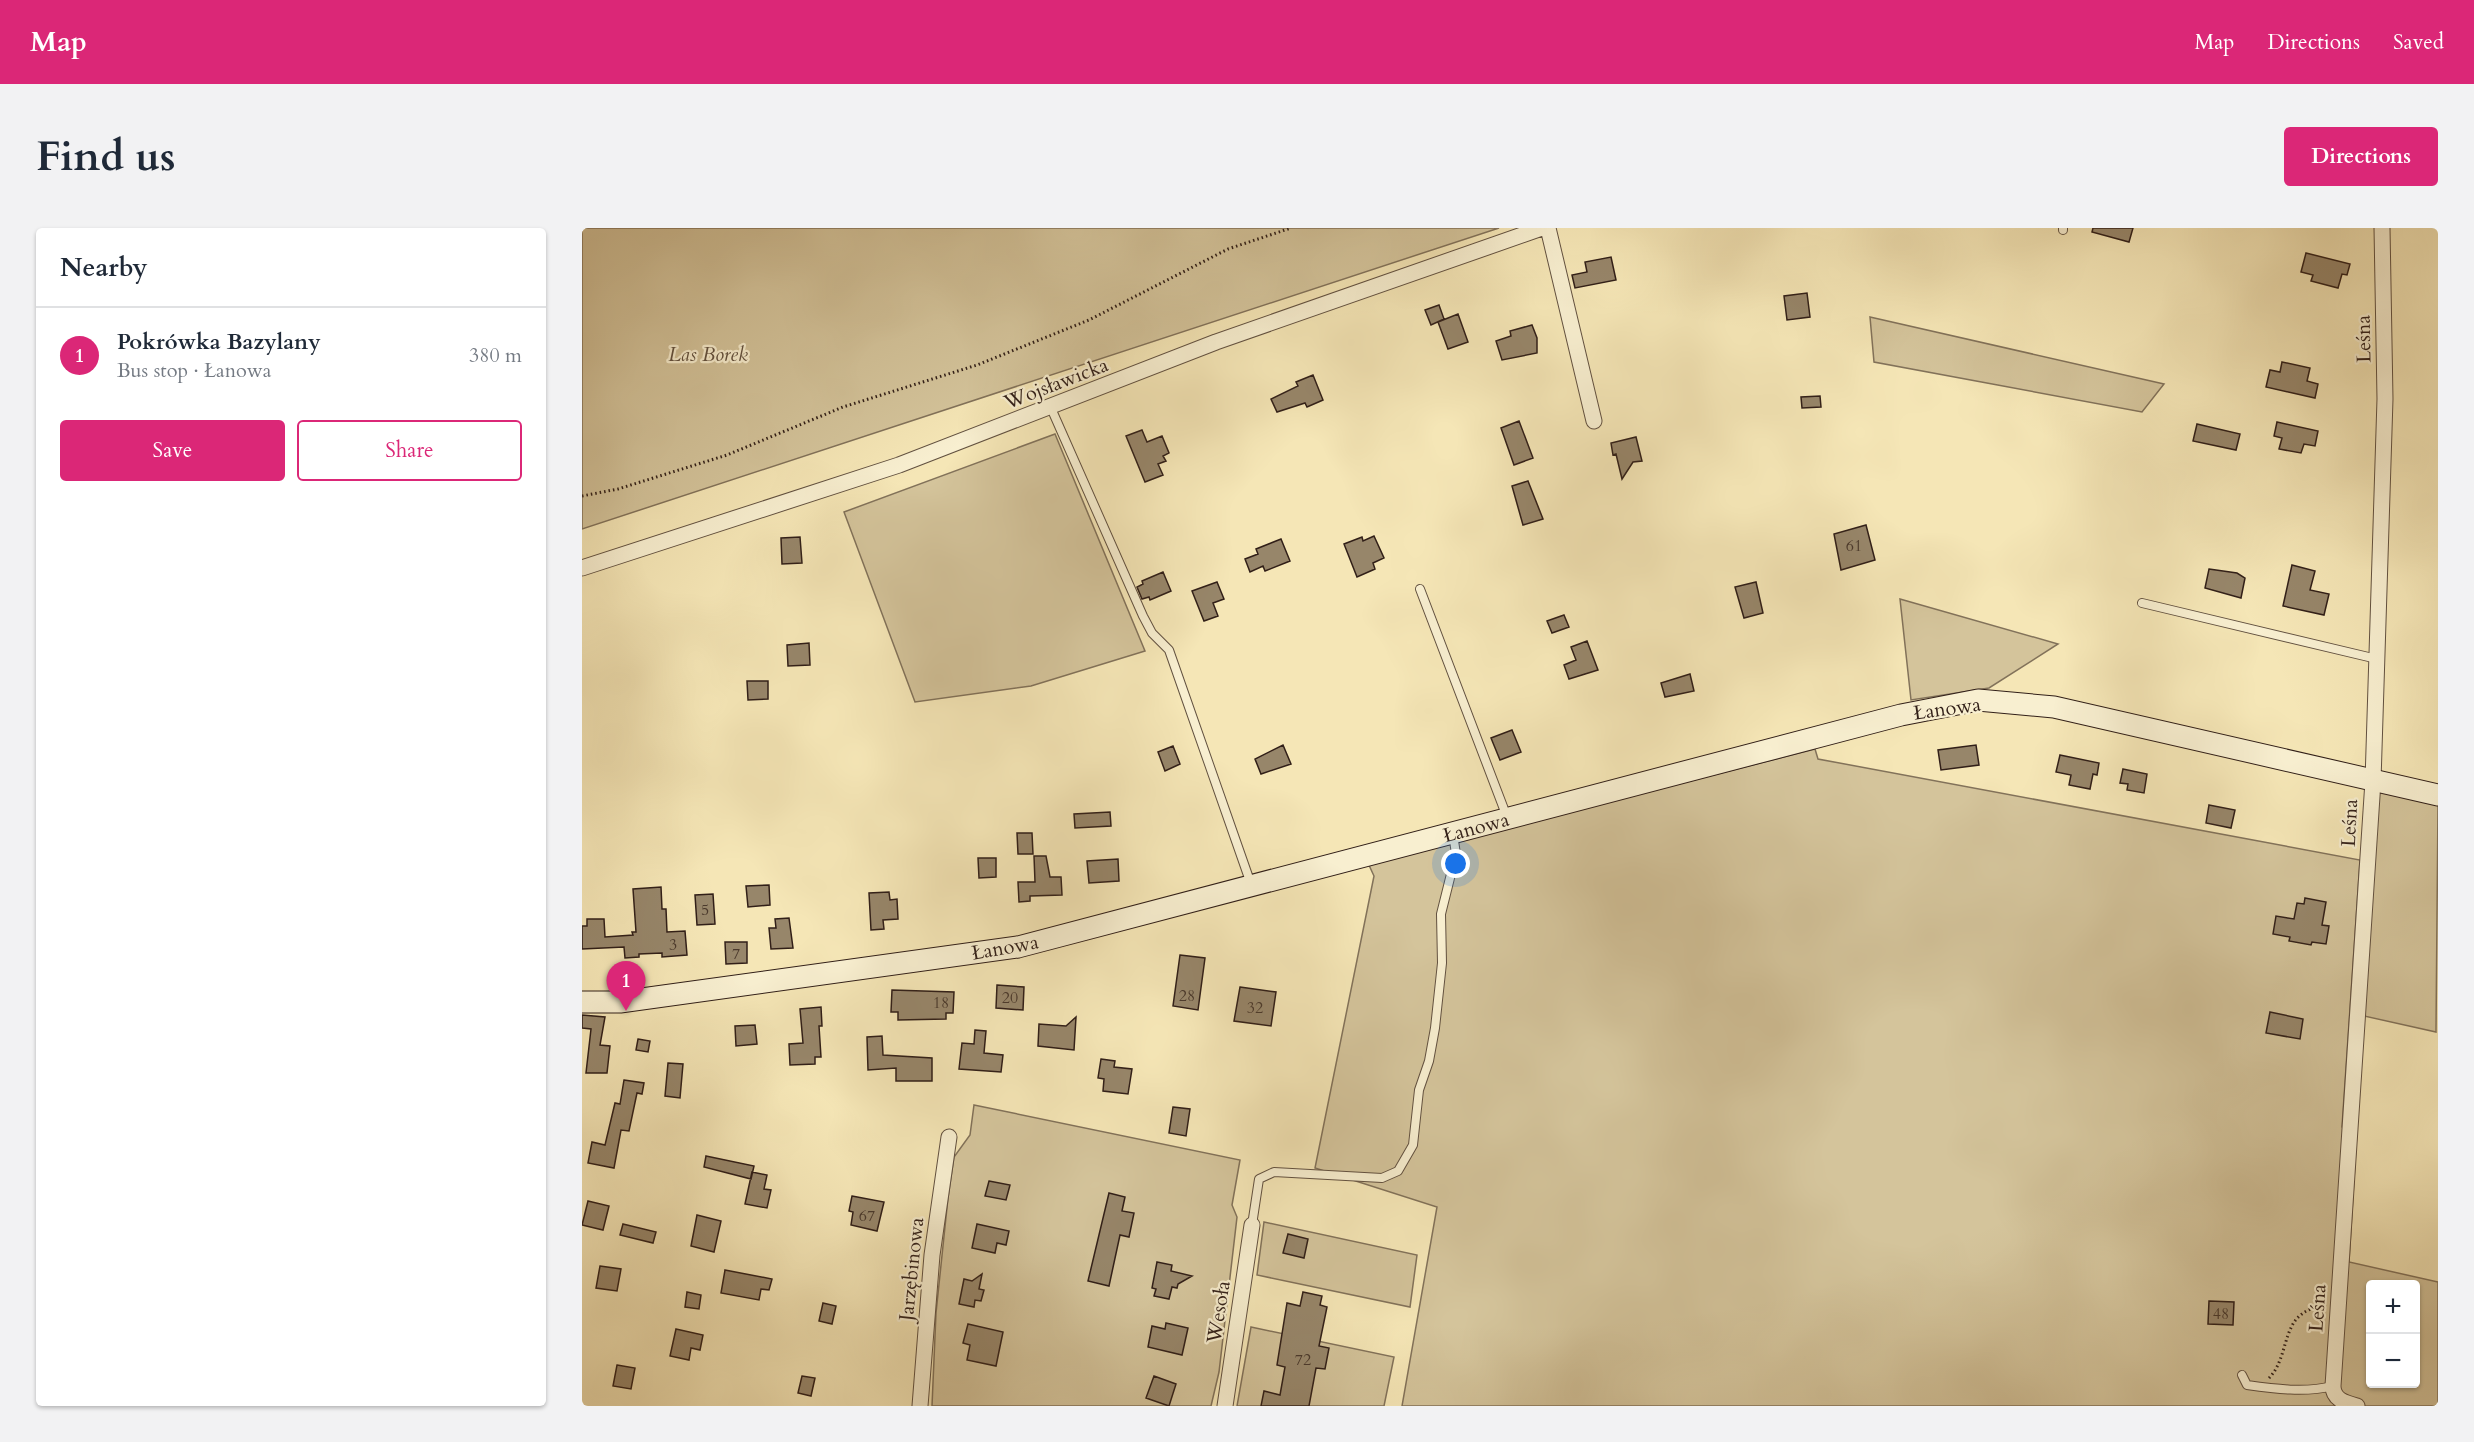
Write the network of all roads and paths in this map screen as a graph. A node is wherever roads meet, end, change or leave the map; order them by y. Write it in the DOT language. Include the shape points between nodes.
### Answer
graph roads {
  1 [pos="1291,228"];
  2 [pos="1542,228"];
  3 [pos="1548,228"];
  4 [pos="2382,228"];
  5 [pos="1051,408"];
  6 [pos="1594,421"];
  7 [pos="582,496"];
  8 [pos="582,568"];
  9 [pos="1419,588"];
  10 [pos="2142,603"];
  11 [pos="2377,659"];
  12 [pos="2369,780"];
  13 [pos="2438,795"];
  14 [pos="1507,818"];
  15 [pos="1453,832"];
  16 [pos="1252,885"];
  17 [pos="582,1002"];
  18 [pos="949,1137"];
  19 [pos="1252,1225"];
  20 [pos="2339,1297"];
  21 [pos="2242,1376"];
  22 [pos="2257,1386"];
  23 [pos="2333,1386"];
  24 [pos="920,1406"];
  25 [pos="1225,1406"];
  26 [pos="2357,1406"];
  1 -- 7 [label="path" via="1228,249 1089,320 977,365 843,407 727,455 618,489"];
  2 -- 5 [label="street, Wojsławicka" via="1216,342"];
  3 -- 6 [label="street"];
  4 -- 11 [label="street, Leśna" via="2385,399"];
  5 -- 8 [label="street, Wojsławicka" via="899,465"];
  5 -- 16 [label="lane" via="1143,616 1168,650"];
  9 -- 14 [label="lane"];
  10 -- 11 [label="lane"];
  11 -- 12 [label="street, Leśna"];
  12 -- 13 [label="street, Łanowa"];
  12 -- 14 [label="street, Łanowa" via="2054,707 1978,700 1901,715"];
  12 -- 20 [label="street, Leśna"];
  14 -- 15 [label="street, Łanowa"];
  15 -- 16 [label="street, Łanowa"];
  15 -- 19 [label="lane" via="1456,854 1441,914 1442,963 1435,1028 1419,1090 1413,1145 1398,1171 1382,1179 1274,1173 1259,1179"];
  16 -- 17 [label="street, Łanowa" via="1018,947 620,1002"];
  18 -- 24 [label="street, Jarzębinowa" via="932,1255"];
  19 -- 25 [label="street, Wesoła"];
  20 -- 22 [label="path" via="2301,1314 2293,1323 2274,1373"];
  20 -- 23 [label="street, Leśna"];
  21 -- 22 [label="lane" via="2247,1385"];
  22 -- 23 [label="lane" via="2296,1390"];
  23 -- 26 [label="street" via="2341,1401"];
}
